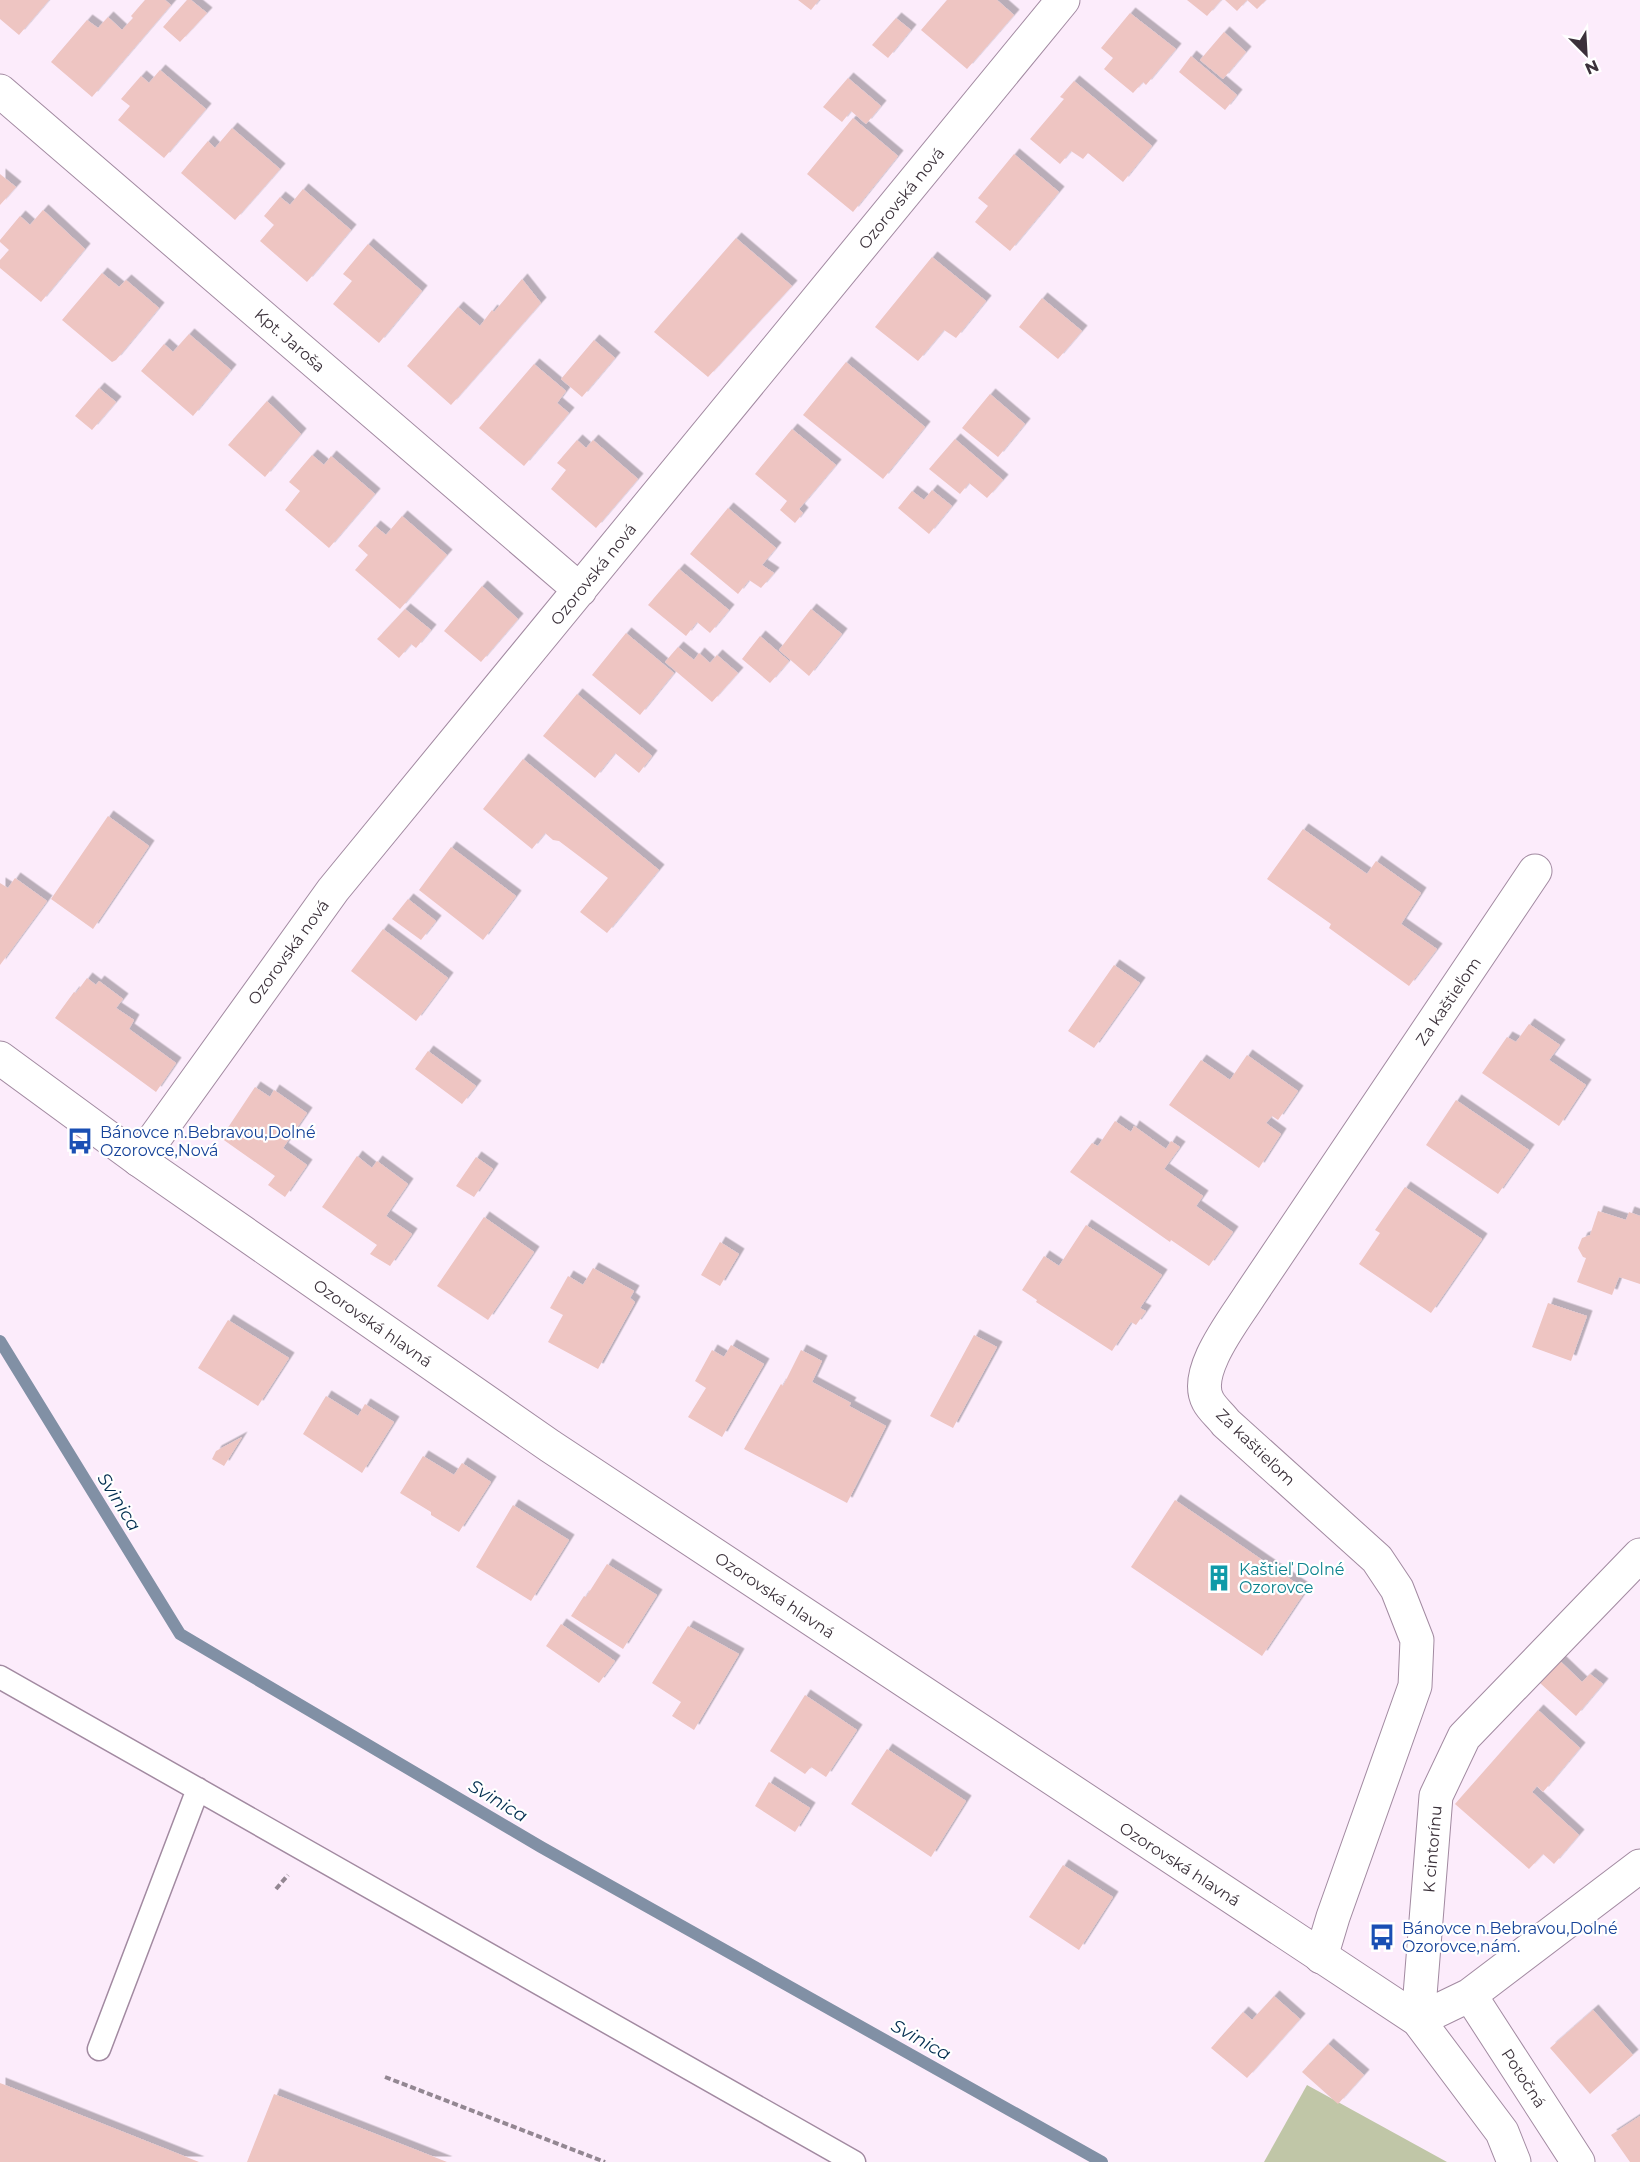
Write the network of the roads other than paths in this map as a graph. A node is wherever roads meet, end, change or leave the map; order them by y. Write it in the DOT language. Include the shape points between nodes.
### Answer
graph roads {
  1 [pos="1063,0"];
  2 [pos="0,91"];
  3 [pos="580,590"];
  4 [pos="1535,871"];
  5 [pos="0,1058"];
  6 [pos="139,1160"];
  7 [pos="1640,1555"];
  8 [pos="0,1677"];
  9 [pos="198,1789"];
  10 [pos="1640,1866"];
  11 [pos="1321,1957"];
  12 [pos="1470,1995"];
  13 [pos="1418,2020"];
  14 [pos="99,2049"];
  15 [pos="854,2162"];
  16 [pos="1514,2162"];
  17 [pos="1578,2162"];
  1 -- 3 [label="street, Ozorovská nová"];
  2 -- 3 [label="street, Kpt. Jaroša"];
  3 -- 6 [label="street, Ozorovská nová" via="333,890"];
  4 -- 11 [label="street, Za kaštieľom" via="1250,1295 1219,1343 1205,1374 1207,1400 1226,1423 1377,1560 1397,1588 1417,1640 1415,1686"];
  5 -- 6 [label="street, Ozorovská hlavná"];
  6 -- 11 [label="street, Ozorovská hlavná" via="550,1446"];
  7 -- 13 [label="street, K cintorínu" via="1464,1737 1436,1796"];
  8 -- 9 [label="lane"];
  9 -- 14 [label="lane"];
  9 -- 15 [label="lane"];
  10 -- 12 [label="street"];
  11 -- 13 [label="street, Ozorovská hlavná"];
  12 -- 13 [label="street"];
  12 -- 17 [label="street, Potočná"];
  13 -- 16 [label="street, Ozorovská hlavná" via="1502,2132"];
}
